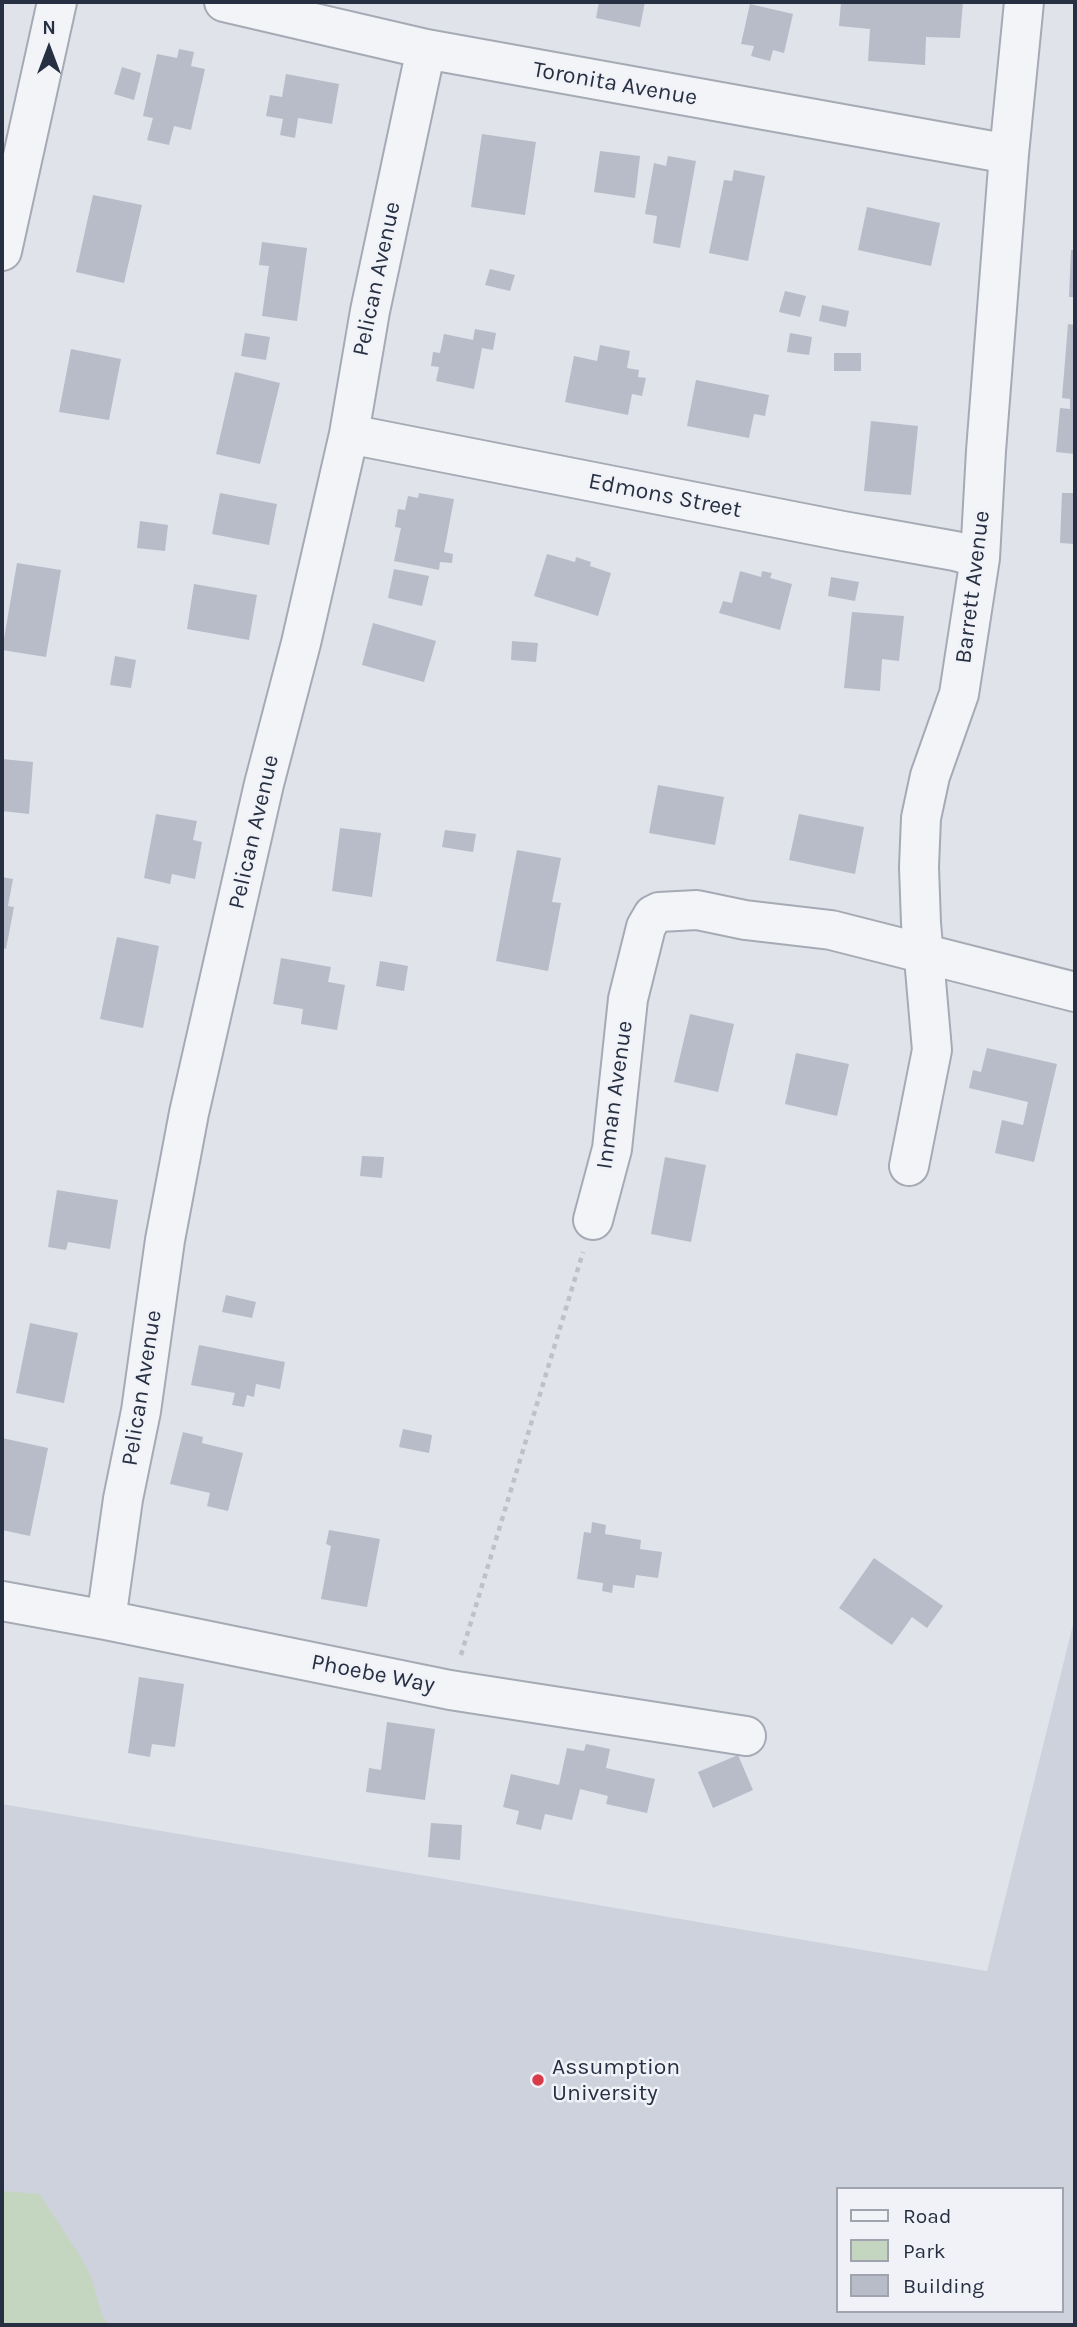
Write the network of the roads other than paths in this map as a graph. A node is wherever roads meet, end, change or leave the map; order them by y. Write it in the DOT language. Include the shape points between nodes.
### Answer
graph roads {
  1 [pos="57,2"];
  2 [pos="224,2"];
  3 [pos="1024,2"];
  4 [pos="426,50"];
  5 [pos="1009,154"];
  6 [pos="2,251"];
  7 [pos="349,434"];
  8 [pos="980,558"];
  9 [pos="923,954"];
  10 [pos="1075,992"];
  11 [pos="909,1166"];
  12 [pos="593,1220"];
  13 [pos="2,1601"];
  14 [pos="106,1620"];
  15 [pos="746,1736"];
  1 -- 6 [label="street"];
  2 -- 4 [label="street, Toronita Avenue"];
  3 -- 5 [label="street, Barrett Avenue"];
  4 -- 5 [label="street, Toronita Avenue"];
  4 -- 7 [label="street, Pelican Avenue" via="370,311"];
  5 -- 8 [label="street, Barrett Avenue"];
  7 -- 8 [label="street, Edmons Street"];
  7 -- 14 [label="street, Pelican Avenue" via="181,1152"];
  8 -- 9 [label="street, Barrett Avenue" via="959,694 930,776 921,818"];
  9 -- 10 [label="street, Inman Avenue"];
  9 -- 11 [label="street, Barrett Avenue" via="932,1050"];
  9 -- 12 [label="street, Inman Avenue" via="831,930 697,910 666,910 653,915 628,999 612,1149"];
  13 -- 14 [label="street, Phoebe Way"];
  14 -- 15 [label="street, Phoebe Way" via="450,1690"];
}
